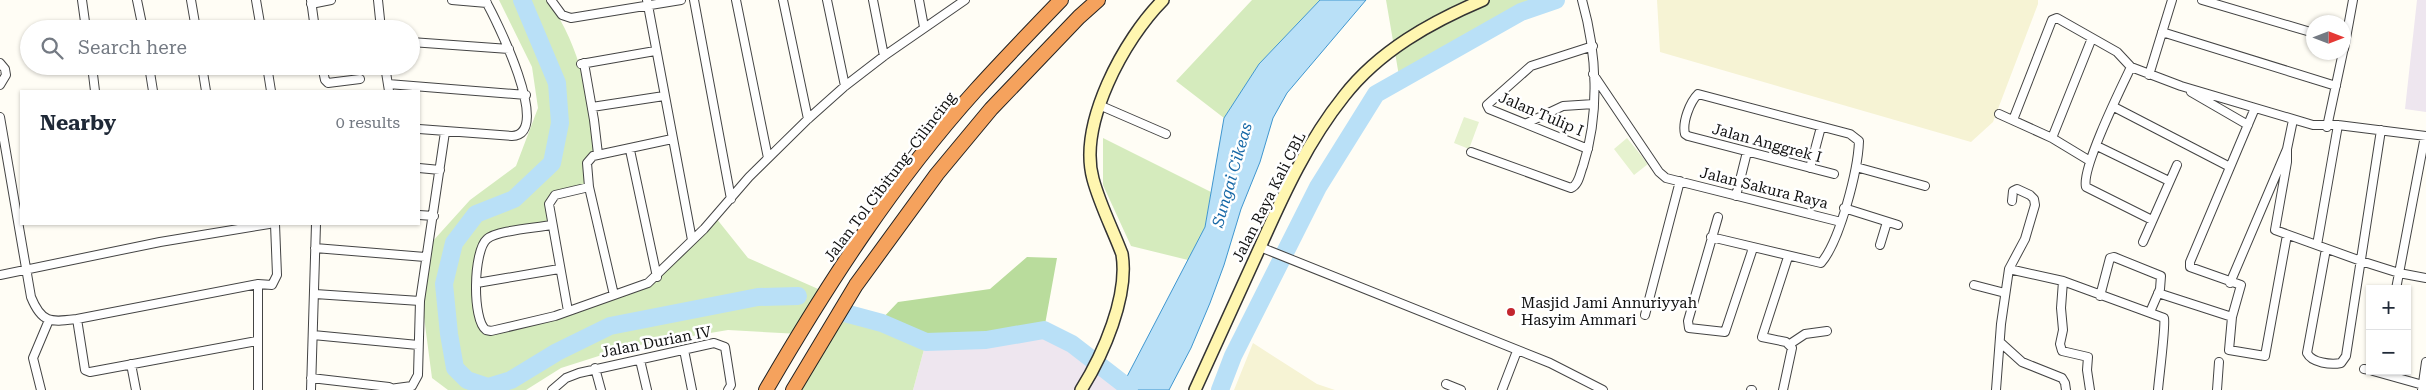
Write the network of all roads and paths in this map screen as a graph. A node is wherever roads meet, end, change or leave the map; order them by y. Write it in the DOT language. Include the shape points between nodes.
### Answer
graph roads {
  1 [pos="82,0"];
  2 [pos="137,0"];
  3 [pos="191,0"];
  4 [pos="256,0"];
  5 [pos="330,0"];
  6 [pos="378,0"];
  7 [pos="452,0"];
  8 [pos="551,0"];
  9 [pos="681,0"];
  10 [pos="694,0"];
  11 [pos="736,0"];
  12 [pos="782,0"];
  13 [pos="827,0"];
  14 [pos="873,0"];
  15 [pos="919,0"];
  16 [pos="965,0"];
  17 [pos="1061,0"];
  18 [pos="1098,0"];
  19 [pos="1163,0"];
  20 [pos="1482,0"];
  21 [pos="2172,0"];
  22 [pos="2202,0"];
  23 [pos="2352,0"];
  24 [pos="486,1"];
  25 [pos="311,2"];
  26 [pos="648,3"];
  27 [pos="1583,3"];
  28 [pos="2349,15"];
  29 [pos="85,20"];
  30 [pos="141,20"];
  31 [pos="194,20"];
  32 [pos="260,20"];
  33 [pos="314,20"];
  34 [pos="379,20"];
  35 [pos="924,27"];
  36 [pos="2306,31"];
  37 [pos="2162,32"];
  38 [pos="2092,38"];
  39 [pos="420,43"];
  40 [pos="1593,46"];
  41 [pos="509,49"];
  42 [pos="655,50"];
  43 [pos="884,56"];
  44 [pos="2341,60"];
  45 [pos="0,63"];
  46 [pos="2131,67"];
  47 [pos="1593,74"];
  48 [pos="93,75"];
  49 [pos="150,75"];
  50 [pos="203,75"];
  51 [pos="269,75"];
  52 [pos="324,75"];
  53 [pos="2149,75"];
  54 [pos="360,79"];
  55 [pos="0,85"];
  56 [pos="845,86"];
  57 [pos="2181,86"];
  58 [pos="2336,86"];
  59 [pos="388,87"];
  60 [pos="95,90"];
  61 [pos="153,90"];
  62 [pos="206,90"];
  63 [pos="271,90"];
  64 [pos="526,95"];
  65 [pos="664,96"];
  66 [pos="1594,104"];
  67 [pos="1099,105"];
  68 [pos="2114,106"];
  69 [pos="592,107"];
  70 [pos="2256,108"];
  71 [pos="1999,114"];
  72 [pos="0,117"];
  73 [pos="808,119"];
  74 [pos="2013,120"];
  75 [pos="2293,120"];
  76 [pos="1527,123"];
  77 [pos="2248,125"];
  78 [pos="2338,125"];
  79 [pos="1821,127"];
  80 [pos="2328,127"];
  81 [pos="420,129"];
  82 [pos="2381,130"];
  83 [pos="445,132"];
  84 [pos="1166,134"];
  85 [pos="2426,136"];
  86 [pos="2052,138"];
  87 [pos="672,139"];
  88 [pos="2096,146"];
  89 [pos="1588,149"];
  90 [pos="2286,149"];
  91 [pos="630,150"];
  92 [pos="1471,152"];
  93 [pos="1747,152"];
  94 [pos="598,154"];
  95 [pos="768,158"];
  96 [pos="2090,161"];
  97 [pos="2177,165"];
  98 [pos="1856,167"];
  99 [pos="2230,167"];
  100 [pos="420,168"];
  101 [pos="1810,168"];
  102 [pos="440,170"];
  103 [pos="1834,174"];
  104 [pos="1680,181"];
  105 [pos="2169,181"];
  106 [pos="1925,186"];
  107 [pos="589,187"];
  108 [pos="1736,196"];
  109 [pos="731,199"];
  110 [pos="2012,202"];
  111 [pos="19,207"];
  112 [pos="1844,208"];
  113 [pos="420,215"];
  114 [pos="434,216"];
  115 [pos="1718,218"];
  116 [pos="2152,220"];
  117 [pos="1841,222"];
  118 [pos="1887,222"];
  119 [pos="21,225"];
  120 [pos="263,225"];
  121 [pos="275,225"];
  122 [pos="316,225"];
  123 [pos="551,225"];
  124 [pos="1898,225"];
  125 [pos="2286,235"];
  126 [pos="1711,237"];
  127 [pos="692,240"];
  128 [pos="2142,242"];
  129 [pos="1880,244"];
  130 [pos="2317,244"];
  131 [pos="1260,247"];
  132 [pos="315,248"];
  133 [pos="1753,248"];
  134 [pos="2326,249"];
  135 [pos="425,257"];
  136 [pos="1788,257"];
  137 [pos="2361,261"];
  138 [pos="26,268"];
  139 [pos="559,269"];
  140 [pos="2009,269"];
  141 [pos="2399,273"];
  142 [pos="0,274"];
  143 [pos="656,277"];
  144 [pos="2426,278"];
  145 [pos="2063,281"];
  146 [pos="477,283"];
  147 [pos="2230,283"];
  148 [pos="258,284"];
  149 [pos="2397,285"];
  150 [pos="1974,286"];
  151 [pos="2005,293"];
  152 [pos="2158,293"];
  153 [pos="315,294"];
  154 [pos="614,295"];
  155 [pos="2100,296"];
  156 [pos="420,301"];
  157 [pos="568,310"];
  158 [pos="2150,312"];
  159 [pos="1645,315"];
  160 [pos="2232,317"];
  161 [pos="77,319"];
  162 [pos="49,320"];
  163 [pos="1827,331"];
  164 [pos="313,335"];
  165 [pos="257,341"];
  166 [pos="2001,343"];
  167 [pos="1790,344"];
  168 [pos="418,345"];
  169 [pos="684,350"];
  170 [pos="1517,351"];
  171 [pos="640,360"];
  172 [pos="2219,362"];
  173 [pos="2426,363"];
  174 [pos="131,364"];
  175 [pos="595,368"];
  176 [pos="2385,375"];
  177 [pos="311,378"];
  178 [pos="1446,384"];
  179 [pos="400,388"];
  180 [pos="1083,388"];
  181 [pos="2422,388"];
  182 [pos="256,389"];
  183 [pos="555,389"];
  184 [pos="41,390"];
  185 [pos="136,390"];
  186 [pos="311,390"];
  187 [pos="382,390"];
  188 [pos="600,390"];
  189 [pos="647,390"];
  190 [pos="692,390"];
  191 [pos="728,390"];
  192 [pos="766,390"];
  193 [pos="793,390"];
  194 [pos="1195,390"];
  195 [pos="1461,390"];
  196 [pos="1502,390"];
  197 [pos="1603,390"];
  198 [pos="1783,390"];
  199 [pos="1996,390"];
  200 [pos="2066,390"];
  201 [pos="2090,390"];
  202 [pos="2158,390"];
  203 [pos="2217,390"];
  1 -- 29 [label="street"];
  2 -- 30 [label="street"];
  3 -- 31 [label="street"];
  4 -- 32 [label="street"];
  5 -- 25 [label="street"];
  6 -- 34 [label="street"];
  7 -- 24 [label="street"];
  8 -- 26 [label="street" via="562,14 571,18"];
  9 -- 26 [label="street"];
  10 -- 109 [label="street"];
  11 -- 95 [label="street"];
  12 -- 73 [label="street"];
  13 -- 56 [label="street"];
  14 -- 43 [label="street"];
  15 -- 35 [label="street"];
  16 -- 35 [label="street"];
  17 -- 192 [label="highway, Jalan Tol Cibitung–Cilincing" via="969,98 917,162 837,272"];
  18 -- 193 [label="highway" via="991,109 936,174 856,285"];
  19 -- 67 [label="main road" via="1129,41"];
  20 -- 131 [label="main road, Jalan Raya Kali CBL" via="1425,27 1381,59 1344,95 1299,164"];
  21 -- 37 [label="street"];
  22 -- 36 [label="street"];
  23 -- 28 [label="street"];
  24 -- 41 [label="street"];
  25 -- 33 [label="street"];
  26 -- 42 [label="street"];
  27 -- 40 [label="street"];
  35 -- 43 [label="street"];
  37 -- 53 [label="street"];
  37 -- 58 [label="street"];
  38 -- 46 [label="street" via="2117,52"];
  38 -- 74 [label="street" via="2057,18 2052,20"];
  38 -- 86 [label="street"];
  39 -- 41 [label="street"];
  40 -- 47 [label="street"];
  40 -- 76 [label="street, Jalan Tulip I" via="1531,66 1488,105 1496,113"];
  41 -- 64 [label="street"];
  42 -- 65 [label="street"];
  42 -- 69 [label="street" via="582,64"];
  43 -- 56 [label="street"];
  44 -- 58 [label="street"];
  45 -- 55 [label="street" via="6,75"];
  46 -- 53 [label="street"];
  46 -- 68 [label="street"];
  47 -- 66 [label="street"];
  47 -- 104 [label="street, Jalan Sakura Raya" via="1658,172 1666,178"];
  48 -- 60 [label="street"];
  49 -- 61 [label="street"];
  50 -- 62 [label="street"];
  51 -- 63 [label="street"];
  52 -- 54 [label="street" via="328,83"];
  53 -- 57 [label="street"];
  56 -- 73 [label="street"];
  57 -- 70 [label="street"];
  57 -- 77 [label="street"];
  58 -- 80 [label="street"];
  59 -- 64 [label="street"];
  64 -- 83 [label="street" via="525,126 518,135"];
  65 -- 69 [label="street"];
  65 -- 87 [label="street"];
  66 -- 76 [label="street" via="1563,106"];
  66 -- 89 [label="street"];
  67 -- 84 [label="street"];
  67 -- 180 [label="main road" via="1091,133 1093,178 1124,266 1122,290 1110,332"];
  68 -- 88 [label="street"];
  68 -- 99 [label="street"];
  69 -- 94 [label="street"];
  70 -- 75 [label="street"];
  70 -- 77 [label="street"];
  71 -- 74 [label="street"];
  72 -- 111 [label="street"];
  73 -- 95 [label="street"];
  74 -- 86 [label="street"];
  75 -- 80 [label="street"];
  75 -- 90 [label="street"];
  76 -- 89 [label="street, Jalan Tulip I"];
  77 -- 99 [label="street"];
  78 -- 80 [label="street"];
  78 -- 82 [label="street"];
  78 -- 130 [label="street"];
  79 -- 93 [label="street, Jalan Anggrek I" via="1698,94 1692,100 1685,134"];
  79 -- 98 [label="street" via="1856,136 1859,141"];
  79 -- 101 [label="street"];
  81 -- 83 [label="street"];
  82 -- 85 [label="street"];
  82 -- 137 [label="street"];
  83 -- 102 [label="street"];
  85 -- 141 [label="street"];
  86 -- 96 [label="street"];
  87 -- 91 [label="street"];
  87 -- 127 [label="street"];
  88 -- 96 [label="street"];
  88 -- 105 [label="street"];
  89 -- 92 [label="street" via="1576,185 1571,188"];
  90 -- 125 [label="street" via="2275,230"];
  90 -- 147 [label="street"];
  91 -- 94 [label="street"];
  91 -- 143 [label="street"];
  93 -- 101 [label="street, Jalan Anggrek I"];
  93 -- 108 [label="street"];
  94 -- 107 [label="street" via="590,157 587,163"];
  95 -- 109 [label="street"];
  96 -- 116 [label="street" via="2086,186"];
  97 -- 105 [label="street"];
  98 -- 106 [label="street"];
  98 -- 112 [label="street"];
  99 -- 147 [label="street" via="2190,262 2190,267"];
  100 -- 102 [label="street"];
  101 -- 103 [label="street, Jalan Anggrek I"];
  102 -- 114 [label="street"];
  104 -- 108 [label="street, Jalan Sakura Raya"];
  104 -- 159 [label="street"];
  105 -- 116 [label="street"];
  107 -- 123 [label="street" via="551,199"];
  107 -- 154 [label="street"];
  108 -- 117 [label="street, Jalan Sakura Raya"];
  109 -- 127 [label="street"];
  110 -- 140 [label="street" via="2013,191 2017,189 2030,195 2035,205 2025,239"];
  112 -- 117 [label="street"];
  112 -- 118 [label="street"];
  113 -- 114 [label="street"];
  114 -- 135 [label="street"];
  115 -- 126 [label="street"];
  116 -- 128 [label="street"];
  117 -- 136 [label="street" via="1829,253 1821,263"];
  118 -- 124 [label="street"];
  118 -- 129 [label="street"];
  119 -- 138 [label="street"];
  120 -- 138 [label="street"];
  121 -- 148 [label="street" via="276,279 272,284"];
  122 -- 132 [label="street"];
  123 -- 139 [label="street"];
  123 -- 146 [label="street" via="489,237 479,254"];
  125 -- 130 [label="street"];
  125 -- 160 [label="street" via="2265,356 2229,350"];
  126 -- 133 [label="street"];
  126 -- 133 [label="street" via="1688,321 1692,328 1725,332"];
  127 -- 143 [label="street"];
  130 -- 134 [label="street"];
  131 -- 170 [label="street"];
  131 -- 194 [label="main road, Jalan Raya Kali CBL"];
  132 -- 135 [label="street"];
  132 -- 153 [label="street"];
  133 -- 136 [label="street"];
  134 -- 137 [label="street"];
  134 -- 137 [label="street" via="2307,345 2307,353 2314,360 2336,364 2346,356"];
  135 -- 156 [label="street"];
  136 -- 167 [label="street" via="1762,337"];
  137 -- 141 [label="street"];
  138 -- 142 [label="street"];
  138 -- 162 [label="street" via="36,308"];
  139 -- 146 [label="street"];
  139 -- 157 [label="street"];
  140 -- 145 [label="street"];
  140 -- 151 [label="street"];
  141 -- 144 [label="street"];
  141 -- 149 [label="street"];
  143 -- 154 [label="street" via="637,289"];
  145 -- 155 [label="street"];
  145 -- 201 [label="street" via="2060,344 2062,351 2088,357"];
  146 -- 157 [label="street" via="478,320 486,330 524,324"];
  147 -- 160 [label="street" via="2241,285"];
  148 -- 161 [label="street"];
  148 -- 165 [label="street"];
  150 -- 151 [label="street"];
  151 -- 166 [label="street"];
  152 -- 155 [label="street" via="2161,276 2114,257 2110,258"];
  152 -- 158 [label="street"];
  152 -- 160 [label="street"];
  153 -- 156 [label="street"];
  153 -- 164 [label="street"];
  154 -- 157 [label="street"];
  155 -- 158 [label="street"];
  156 -- 168 [label="street"];
  158 -- 202 [label="street" via="2164,318 2166,326"];
  161 -- 162 [label="street"];
  161 -- 174 [label="street" via="85,370 90,372"];
  162 -- 184 [label="street" via="33,358"];
  163 -- 167 [label="street" via="1805,334"];
  164 -- 168 [label="street"];
  164 -- 177 [label="street"];
  165 -- 174 [label="street"];
  165 -- 182 [label="street"];
  166 -- 199 [label="street"];
  166 -- 200 [label="street" via="2022,362 2062,378"];
  167 -- 198 [label="street" via="1792,353"];
  168 -- 179 [label="street" via="416,381 412,386"];
  169 -- 171 [label="street, Jalan Durian IV"];
  169 -- 190 [label="street"];
  169 -- 191 [label="street, Jalan Durian IV" via="714,343 725,346 731,385"];
  170 -- 196 [label="street"];
  170 -- 197 [label="street" via="1569,371"];
  171 -- 175 [label="street, Jalan Durian IV"];
  171 -- 189 [label="street"];
  172 -- 203 [label="street"];
  173 -- 181 [label="street"];
  174 -- 185 [label="street"];
  175 -- 183 [label="street, Jalan Durian IV" via="566,378"];
  175 -- 188 [label="street"];
  176 -- 181 [label="street"];
  177 -- 179 [label="street"];
  177 -- 186 [label="street"];
  178 -- 195 [label="street"];
  179 -- 187 [label="street"];
}
